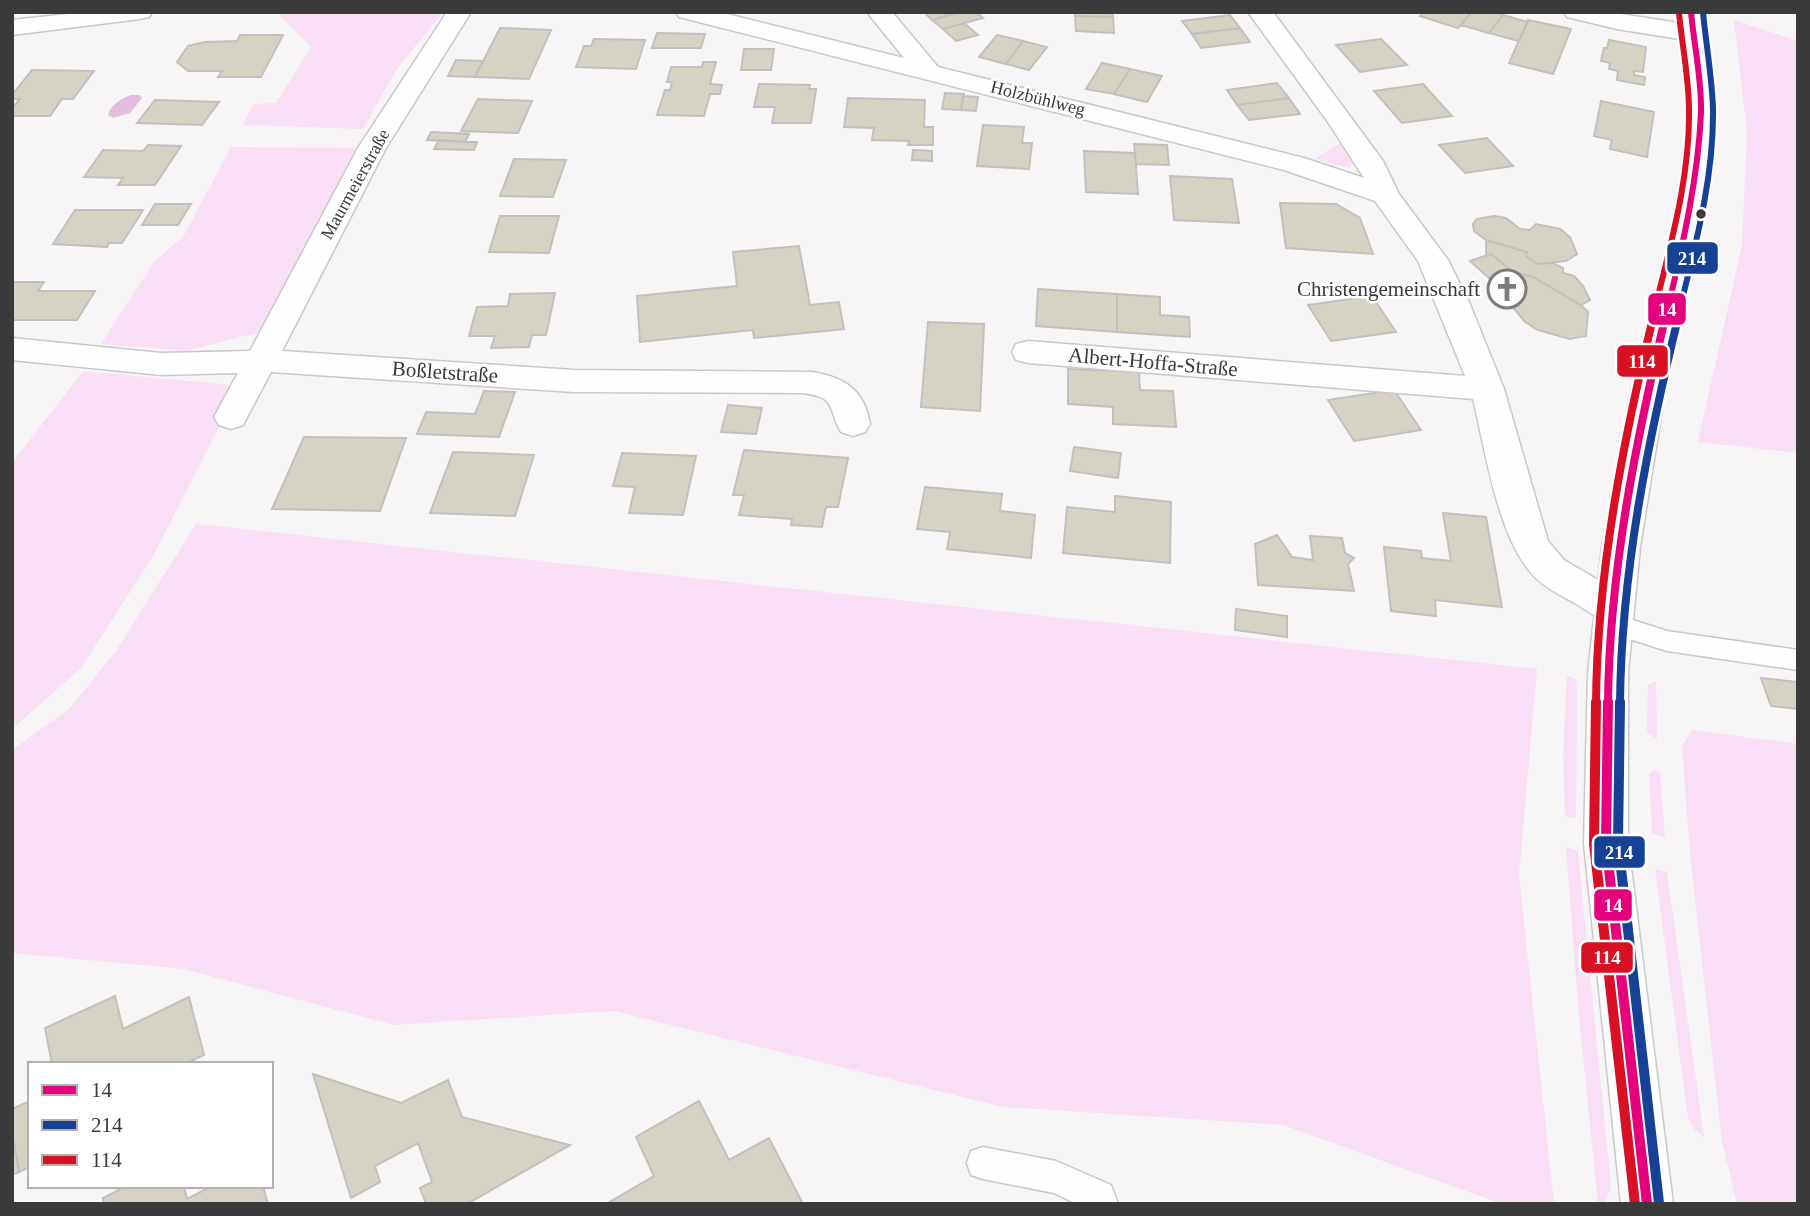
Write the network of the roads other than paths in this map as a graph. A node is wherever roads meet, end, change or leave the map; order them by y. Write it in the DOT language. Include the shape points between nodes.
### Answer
graph roads {
  1 [pos="140,12"];
  2 [pos="459,12"];
  3 [pos="688,12"];
  4 [pos="879,12"];
  5 [pos="1260,12"];
  6 [pos="1576,12"];
  7 [pos="1692,23"];
  8 [pos="12,28"];
  9 [pos="927,70"];
  10 [pos="1385,195"];
  11 [pos="12,349"];
  12 [pos="1028,352"];
  13 [pos="261,361"];
  14 [pos="1487,389"];
  15 [pos="231,417"];
  16 [pos="853,425"];
  17 [pos="1614,616"];
  18 [pos="1798,660"];
  19 [pos="983,1163"];
  20 [pos="1101,1204"];
  21 [pos="1647,1204"];
  1 -- 8 [label="street"];
  2 -- 13 [label="street, Maurmeierstraße" via="372,148"];
  3 -- 9 [label="street, Holzbühlweg"];
  4 -- 9 [label="street"];
  5 -- 10 [label="street" via="1373,167"];
  6 -- 7 [label="street"];
  7 -- 17 [label="street" via="1701,110 1696,173 1648,385"];
  9 -- 10 [label="street, Holzbühlweg" via="1294,164"];
  10 -- 14 [label="street" via="1433,260"];
  11 -- 13 [label="street, Boßletstraße" via="161,364"];
  12 -- 14 [label="street, Albert-Hoffa-Straße"];
  13 -- 15 [label="street, Maurmeierstraße"];
  13 -- 16 [label="street, Boßletstraße" via="574,380 816,383 847,398"];
  14 -- 17 [label="street" via="1532,548 1551,570"];
  17 -- 18 [label="lane" via="1667,641"];
  17 -- 21 [label="street" via="1608,673 1606,843"];
  19 -- 20 [label="lane" via="1056,1177 1099,1197"];
}
